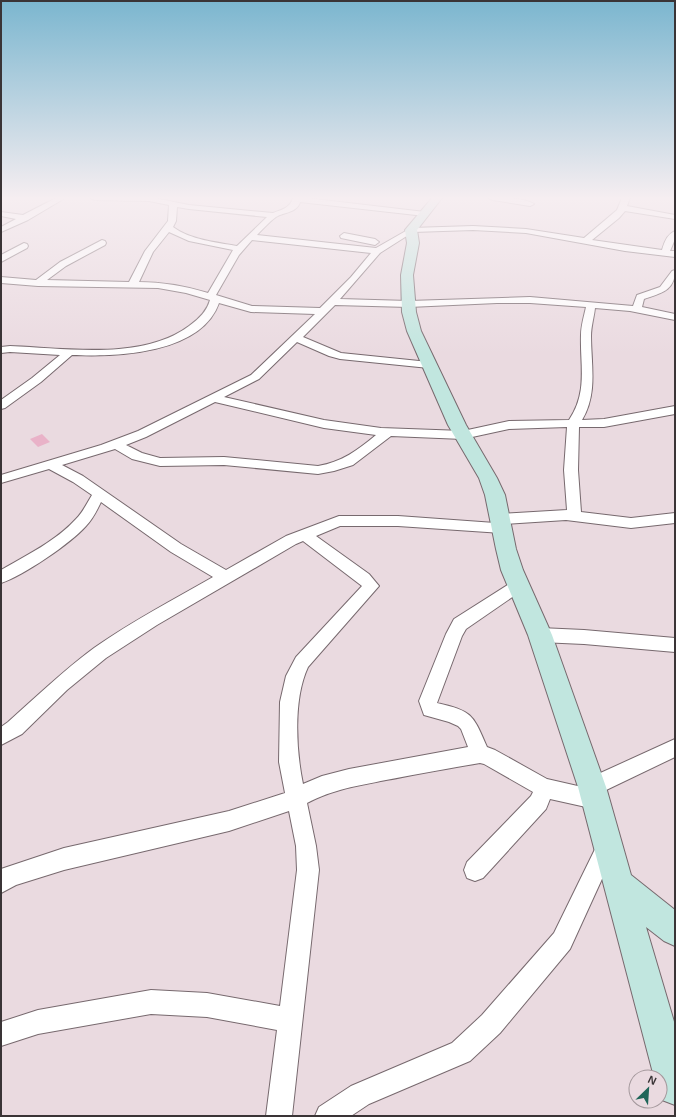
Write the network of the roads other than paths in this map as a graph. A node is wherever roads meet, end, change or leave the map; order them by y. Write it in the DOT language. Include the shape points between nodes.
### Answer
graph roads {
  1 [pos="17,250"];
  2 [pos="89,250"];
  3 [pos="151,250"];
  4 [pos="238,250"];
  5 [pos="369,250"];
  6 [pos="412,250"];
  7 [pos="648,250"];
  8 [pos="666,250"];
  9 [pos="377,251"];
  10 [pos="665,253"];
  11 [pos="675,254"];
  12 [pos="1,259"];
  13 [pos="675,273"];
  14 [pos="1,280"];
  15 [pos="38,283"];
  16 [pos="133,284"];
  17 [pos="212,298"];
  18 [pos="332,302"];
  19 [pos="409,304"];
  20 [pos="591,305"];
  21 [pos="637,309"];
  22 [pos="322,311"];
  23 [pos="675,317"];
  24 [pos="296,338"];
  25 [pos="1,350"];
  26 [pos="69,352"];
  27 [pos="429,365"];
  28 [pos="213,398"];
  29 [pos="1,405"];
  30 [pos="675,410"];
  31 [pos="573,424"];
  32 [pos="388,432"];
  33 [pos="463,435"];
  34 [pos="116,444"];
  35 [pos="52,465"];
  36 [pos="1,479"];
  37 [pos="99,494"];
  38 [pos="574,516"];
  39 [pos="675,518"];
  40 [pos="501,523"];
  41 [pos="304,534"];
  42 [pos="1,577"];
  43 [pos="225,577"];
  44 [pos="519,585"];
  45 [pos="540,635"];
  46 [pos="675,645"];
  47 [pos="1,737"];
  48 [pos="675,748"];
  49 [pos="480,754"];
  50 [pos="544,788"];
  51 [pos="594,793"];
  52 [pos="296,799"];
  53 [pos="608,844"];
  54 [pos="475,870"];
  55 [pos="1,882"];
  56 [pos="620,885"];
  57 [pos="675,930"];
  58 [pos="290,1020"];
  59 [pos="1,1034"];
  60 [pos="675,1087"];
  61 [pos="279,1116"];
  62 [pos="328,1116"];
  1 -- 12 [label="street"];
  2 -- 15 [label="street" via="63,264"];
  3 -- 16 [label="street"];
  4 -- 17 [label="street"];
  5 -- 9 [label="street"];
  6 -- 19 [label="street" via="408,275"];
  7 -- 10 [label="street"];
  8 -- 10 [label="street"];
  9 -- 18 [label="street"];
  10 -- 11 [label="street"];
  13 -- 21 [label="street" via="662,289 640,297"];
  14 -- 15 [label="street"];
  15 -- 16 [label="street"];
  16 -- 17 [label="street" via="175,288"];
  17 -- 22 [label="street" via="266,310"];
  17 -- 26 [label="street" via="213,308 210,313 189,333 178,338 141,350"];
  18 -- 19 [label="street"];
  18 -- 22 [label="street"];
  19 -- 20 [label="street" via="530,300"];
  19 -- 27 [label="street" via="414,331"];
  20 -- 21 [label="street"];
  20 -- 31 [label="street" via="586,334 587,391 580,413"];
  21 -- 23 [label="street"];
  22 -- 24 [label="street"];
  24 -- 27 [label="street" via="340,356"];
  24 -- 28 [label="street" via="254,377"];
  25 -- 26 [label="street"];
  26 -- 29 [label="street" via="28,387"];
  27 -- 33 [label="street"];
  28 -- 32 [label="street" via="314,423"];
  28 -- 34 [label="street" via="142,434"];
  30 -- 31 [label="street" via="604,423"];
  31 -- 33 [label="street" via="522,423"];
  31 -- 38 [label="street" via="571,470"];
  32 -- 33 [label="street"];
  32 -- 34 [label="street" via="356,458 332,469 318,470 224,462 160,462 137,456"];
  33 -- 40 [label="street" via="488,478"];
  34 -- 35 [label="street"];
  35 -- 36 [label="street"];
  35 -- 37 [label="street"];
  37 -- 42 [label="street" via="85,517 72,531 50,548"];
  37 -- 43 [label="street" via="176,548"];
  38 -- 39 [label="street" via="630,523"];
  38 -- 40 [label="street" via="550,515"];
  40 -- 41 [label="street" via="338,521"];
  40 -- 44 [label="street" via="506,549"];
  41 -- 43 [label="street"];
  41 -- 52 [label="street" via="364,578 371,586 308,654 295,676 289,702 289,762"];
  43 -- 47 [label="street" via="100,653 15,728"];
  44 -- 45 [label="street"];
  44 -- 49 [label="street" via="460,624 428,701 430,709 450,714 468,724"];
  45 -- 46 [label="street"];
  45 -- 51 [label="street"];
  48 -- 51 [label="street"];
  49 -- 50 [label="street"];
  49 -- 52 [label="street" via="349,778 322,785"];
  50 -- 51 [label="street"];
  50 -- 54 [label="street" via="539,802 530,813"];
  51 -- 53 [label="street"];
  52 -- 55 [label="street" via="229,821 64,859 10,876"];
  52 -- 58 [label="street" via="306,846 308,870"];
  53 -- 56 [label="street"];
  53 -- 62 [label="street" via="562,940 491,1024 461,1052 360,1095"];
  56 -- 57 [label="street"];
  56 -- 60 [label="street"];
  58 -- 59 [label="street" via="207,1005 151,1002 38,1022"];
  58 -- 61 [label="street"];
}
